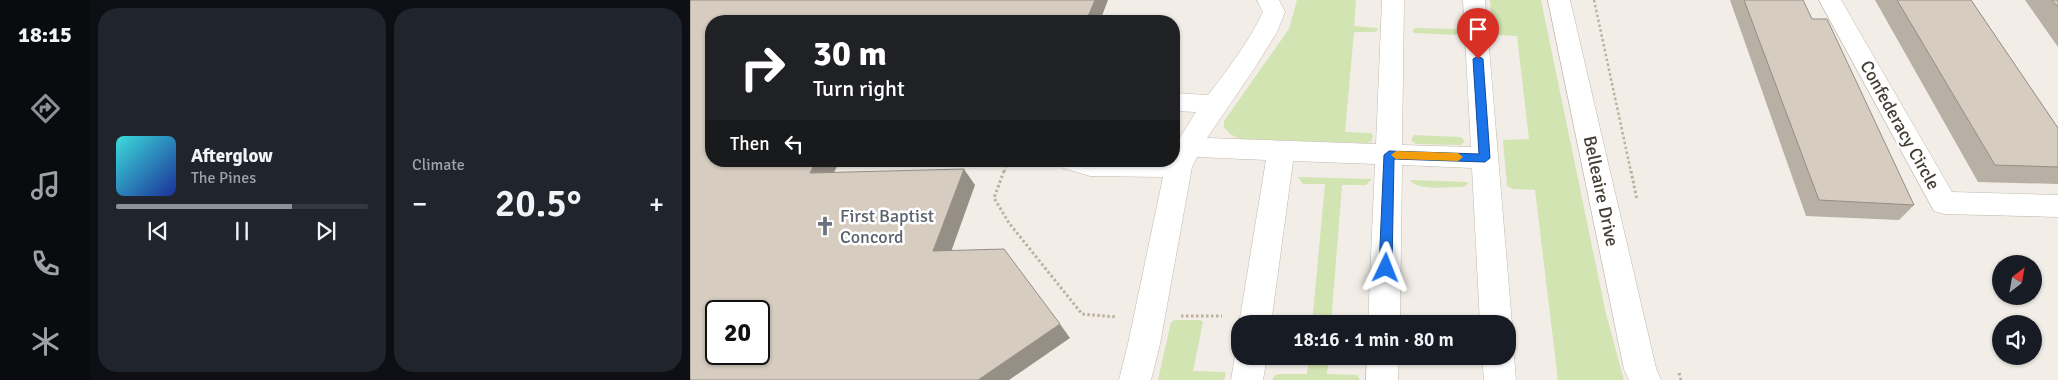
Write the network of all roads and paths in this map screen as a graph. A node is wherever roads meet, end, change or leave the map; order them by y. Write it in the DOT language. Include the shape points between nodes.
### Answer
graph roads {
  1 [pos="1268,0"];
  2 [pos="1393,0"];
  3 [pos="1474,0"];
  4 [pos="1559,0"];
  5 [pos="1594,0"];
  6 [pos="1830,0"];
  7 [pos="1180,102"];
  8 [pos="1214,104"];
  9 [pos="1281,151"];
  10 [pos="1389,155"];
  11 [pos="1180,157"];
  12 [pos="1183,157"];
  13 [pos="1485,158"];
  14 [pos="1006,167"];
  15 [pos="2058,206"];
  16 [pos="1639,208"];
  17 [pos="1257,315"];
  18 [pos="1384,315"];
  19 [pos="1495,315"];
  20 [pos="1150,316"];
  21 [pos="1231,319"];
  22 [pos="1250,365"];
  23 [pos="1383,365"];
  24 [pos="1499,365"];
  25 [pos="1676,367"];
  26 [pos="1135,380"];
  27 [pos="1247,380"];
  28 [pos="1382,380"];
  29 [pos="1500,380"];
  30 [pos="1645,380"];
  31 [pos="1681,380"];
  1 -- 8 [label="street" via="1274,12 1265,32"];
  2 -- 10 [label="street"];
  3 -- 13 [label="street"];
  4 -- 30 [label="street, Belleaire Drive"];
  5 -- 16 [label="path"];
  6 -- 15 [label="street, Confederacy Circle" via="1944,203"];
  7 -- 8 [label="street"];
  8 -- 12 [label="street"];
  9 -- 10 [label="street"];
  9 -- 12 [label="street"];
  9 -- 17 [label="street"];
  10 -- 13 [label="street"];
  10 -- 18 [label="street"];
  11 -- 12 [label="street"];
  12 -- 20 [label="street"];
  13 -- 19 [label="street"];
  14 -- 20 [label="path" via="994,198 998,207 1082,314"];
  20 -- 21 [label="path"];
  20 -- 26 [label="street"];
  22 -- 27 [label="street"];
  23 -- 28 [label="street"];
  24 -- 29 [label="street"];
  25 -- 31 [label="path"];
}
